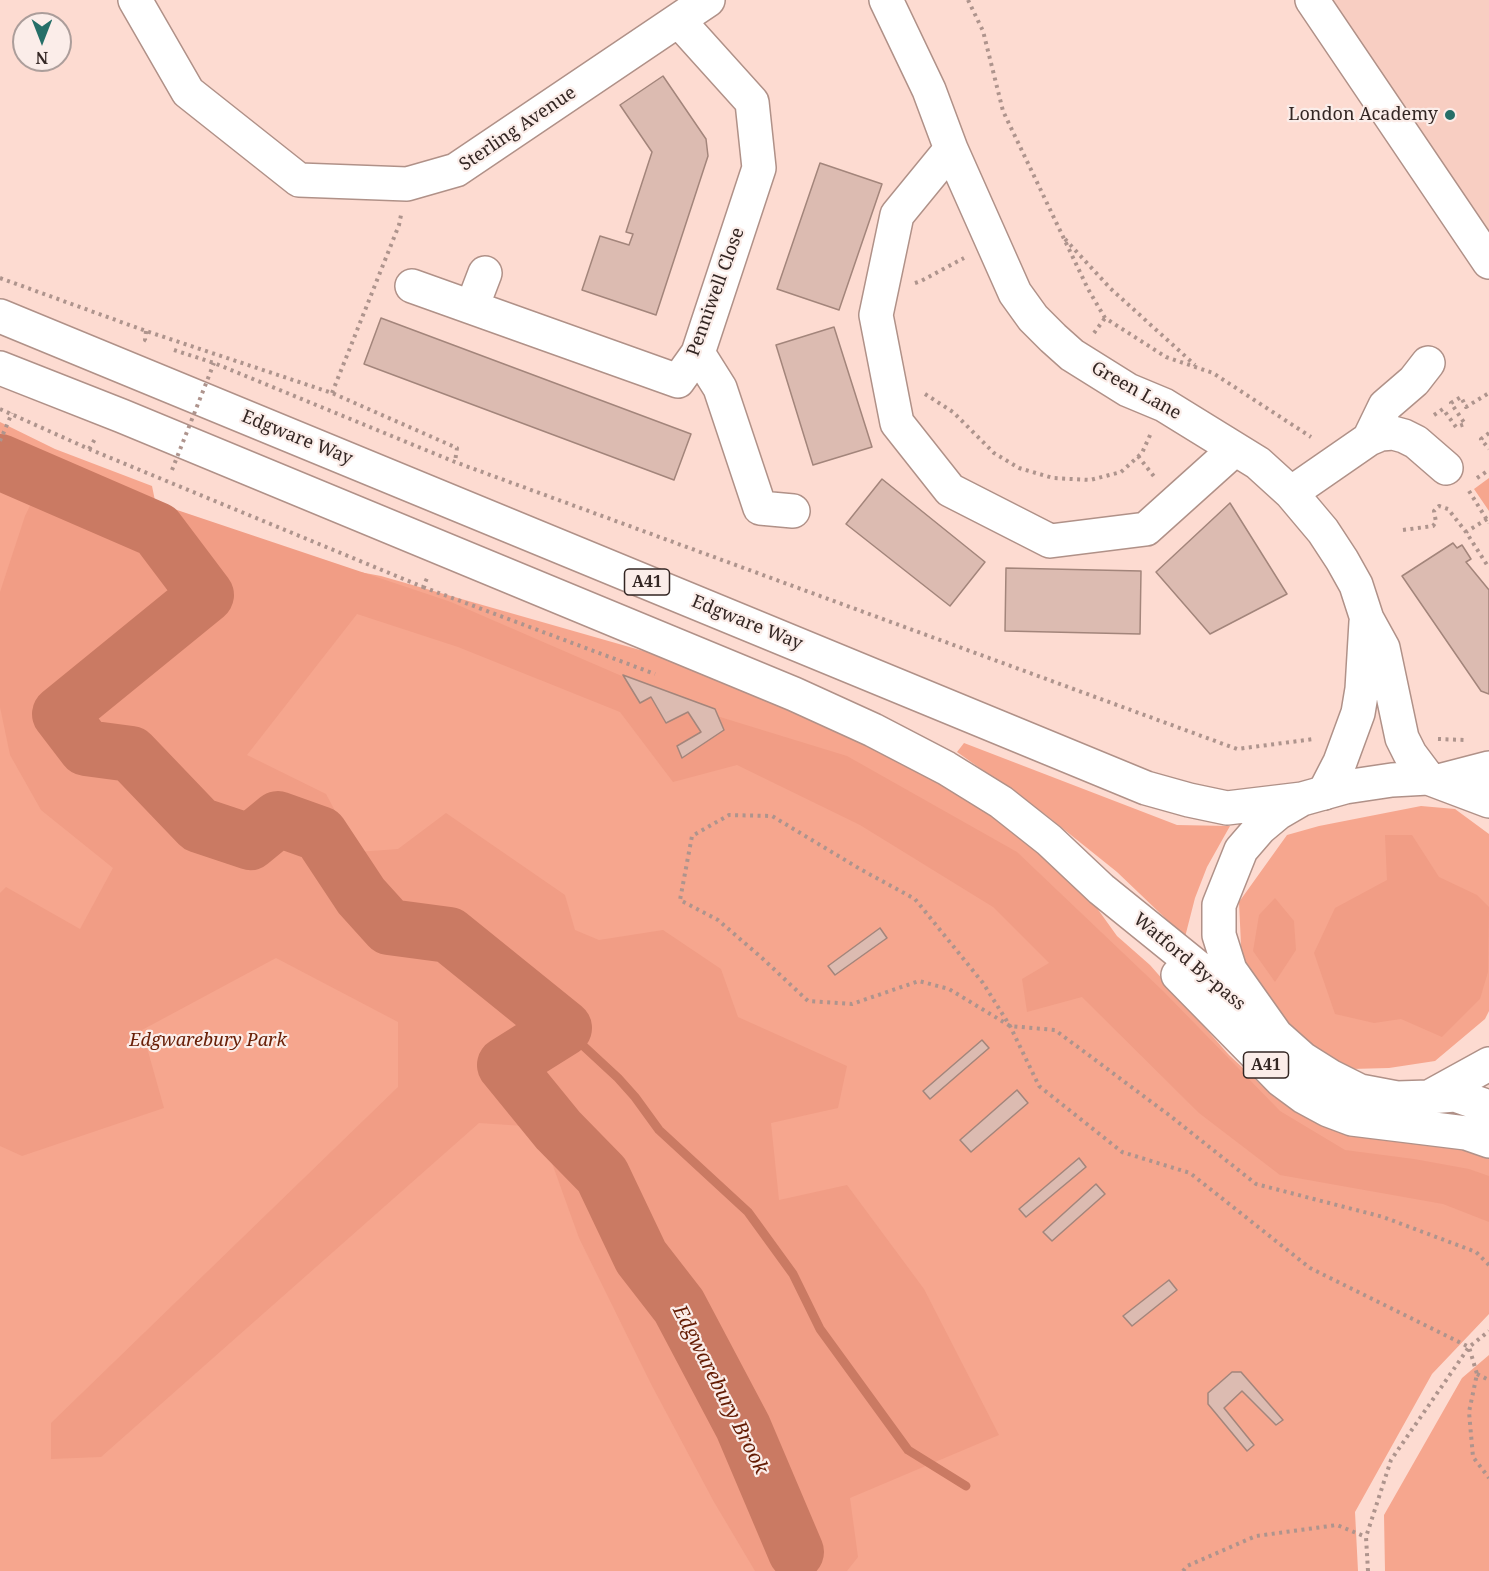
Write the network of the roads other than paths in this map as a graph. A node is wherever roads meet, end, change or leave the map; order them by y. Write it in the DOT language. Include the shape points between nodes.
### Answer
graph roads {
  1 [pos="135,0"];
  2 [pos="708,0"];
  3 [pos="886,0"];
  4 [pos="1312,0"];
  5 [pos="679,21"];
  6 [pos="951,149"];
  7 [pos="1489,262"];
  8 [pos="485,273"];
  9 [pos="412,286"];
  10 [pos="472,307"];
  11 [pos="0,316"];
  12 [pos="698,353"];
  13 [pos="1418,366"];
  14 [pos="0,368"];
  15 [pos="1369,439"];
  16 [pos="1234,449"];
  17 [pos="1462,479"];
  18 [pos="1291,493"];
  19 [pos="793,511"];
  20 [pos="1366,619"];
  21 [pos="1489,768"];
  22 [pos="1433,779"];
  23 [pos="1313,796"];
  24 [pos="1489,801"];
  25 [pos="1101,889"];
  26 [pos="1276,1035"];
  27 [pos="1489,1064"];
  28 [pos="1429,1097"];
  29 [pos="1489,1107"];
  30 [pos="1489,1142"];
  1 -- 5 [label="main road, Sterling Avenue" via="188,92 299,180 407,184 456,171"];
  2 -- 5 [label="main road, Sterling Avenue"];
  3 -- 6 [label="main road, Green Lane" via="929,90"];
  4 -- 7 [label="main road"];
  5 -- 12 [label="main road, Penniwell Close" via="752,102 759,168"];
  6 -- 16 [label="main road, Green Lane" via="1015,293 1033,318 1087,365 1128,390 1164,405"];
  6 -- 16 [label="main road" via="897,215 876,315 897,423 950,490 1050,541 1146,529"];
  8 -- 10 [label="main road"];
  9 -- 10 [label="main road, Penniwell Close"];
  10 -- 12 [label="main road, Penniwell Close" via="678,381"];
  11 -- 23 [label="main road, Edgware Way / A41" via="1146,788 1227,808"];
  12 -- 19 [label="main road" via="720,388 759,508"];
  13 -- 15 [label="main road" via="1385,406"];
  14 -- 25 [label="main road, A41" via="873,730 1001,802"];
  15 -- 17 [label="main road" via="1404,436"];
  15 -- 18 [label="main road"];
  16 -- 18 [label="main road, Green Lane" via="1258,463"];
  18 -- 20 [label="main road, Green Lane" via="1342,560 1356,585"];
  20 -- 22 [label="main road, Green Lane" via="1383,648 1402,738 1410,754"];
  20 -- 23 [label="main road, Green Lane" via="1358,713 1350,737"];
  21 -- 22 [label="main road"];
  22 -- 23 [label="main road" via="1345,786"];
  22 -- 24 [label="main road"];
  23 -- 26 [label="main road" via="1278,813 1241,850 1219,905 1219,935 1230,970"];
  25 -- 26 [label="main road, Watford By-pass / A41"];
  25 -- 30 [label="main road, A41" via="1131,928 1281,1080 1304,1097 1352,1119 1466,1133"];
  26 -- 28 [label="main road" via="1304,1059 1360,1091 1397,1098"];
  27 -- 28 [label="main road"];
  28 -- 29 [label="main road" via="1455,1095"];
}
